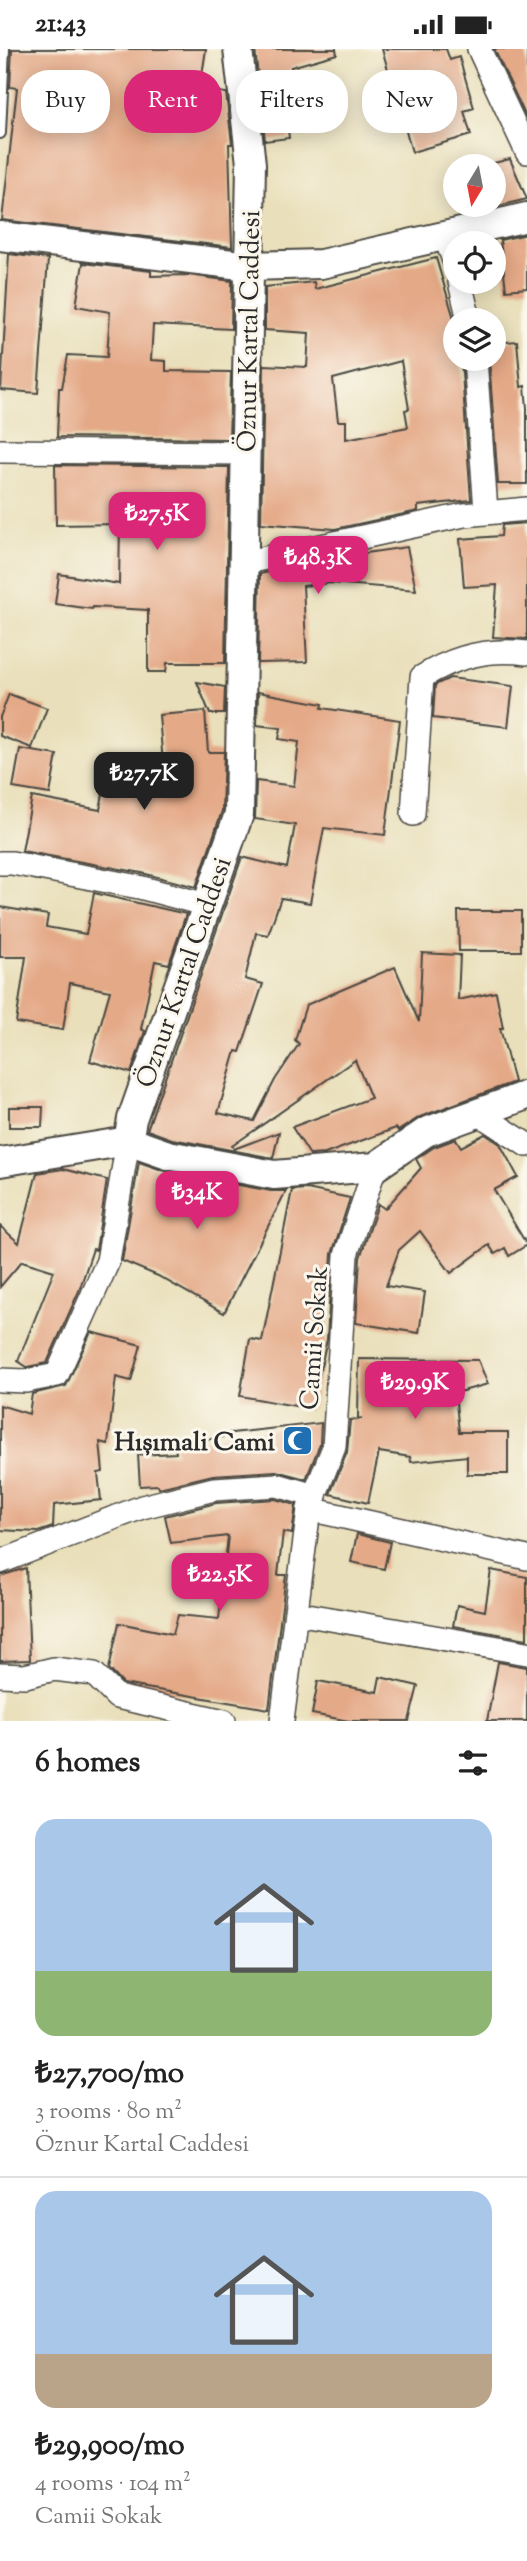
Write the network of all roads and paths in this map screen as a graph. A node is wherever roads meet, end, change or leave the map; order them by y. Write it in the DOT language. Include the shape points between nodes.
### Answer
graph roads {
  1 [pos="4,49"];
  2 [pos="238,49"];
  3 [pos="479,49"];
  4 [pos="0,133"];
  5 [pos="527,152"];
  6 [pos="527,217"];
  7 [pos="467,231"];
  8 [pos="0,236"];
  9 [pos="443,236"];
  10 [pos="249,266"];
  11 [pos="476,371"];
  12 [pos="0,451"];
  13 [pos="245,453"];
  14 [pos="527,509"];
  15 [pos="486,511"];
  16 [pos="243,563"];
  17 [pos="527,653"];
  18 [pos="413,814"];
  19 [pos="0,863"];
  20 [pos="207,905"];
  21 [pos="527,1095"];
  22 [pos="478,1113"];
  23 [pos="128,1140"];
  24 [pos="527,1145"];
  25 [pos="0,1162"];
  26 [pos="375,1167"];
  27 [pos="0,1380"];
  28 [pos="312,1502"];
  29 [pos="527,1558"];
  30 [pos="0,1562"];
  31 [pos="296,1613"];
  32 [pos="527,1653"];
  33 [pos="0,1675"];
  34 [pos="224,1721"];
  35 [pos="282,1721"];
  1 -- 4 [label="lane"];
  2 -- 10 [label="street, Öznur Kartal Caddesi" via="251,165"];
  3 -- 5 [label="street"];
  6 -- 7 [label="street"];
  8 -- 10 [label="street"];
  9 -- 10 [label="street" via="321,264"];
  10 -- 13 [label="street, Öznur Kartal Caddesi"];
  11 -- 15 [label="street"];
  12 -- 13 [label="street"];
  13 -- 16 [label="street, Öznur Kartal Caddesi"];
  14 -- 15 [label="street"];
  15 -- 16 [label="street"];
  16 -- 20 [label="street, Öznur Kartal Caddesi" via="239,814"];
  17 -- 18 [label="street" via="507,650 449,660 422,677"];
  19 -- 20 [label="street" via="139,887"];
  20 -- 23 [label="street, Öznur Kartal Caddesi"];
  21 -- 22 [label="street"];
  22 -- 24 [label="street"];
  22 -- 26 [label="street" via="426,1132"];
  23 -- 25 [label="street"];
  23 -- 26 [label="street" via="168,1155 274,1175"];
  23 -- 27 [label="street" via="108,1261 57,1375"];
  26 -- 28 [label="street, Camii Sokak" via="346,1255 334,1447"];
  28 -- 29 [label="street"];
  28 -- 30 [label="street" via="277,1485 214,1489 142,1507"];
  28 -- 31 [label="street, Camii Sokak"];
  31 -- 32 [label="street"];
  31 -- 35 [label="street, Camii Sokak"];
  33 -- 34 [label="street" via="25,1676 54,1669 94,1674 117,1697"];
}
